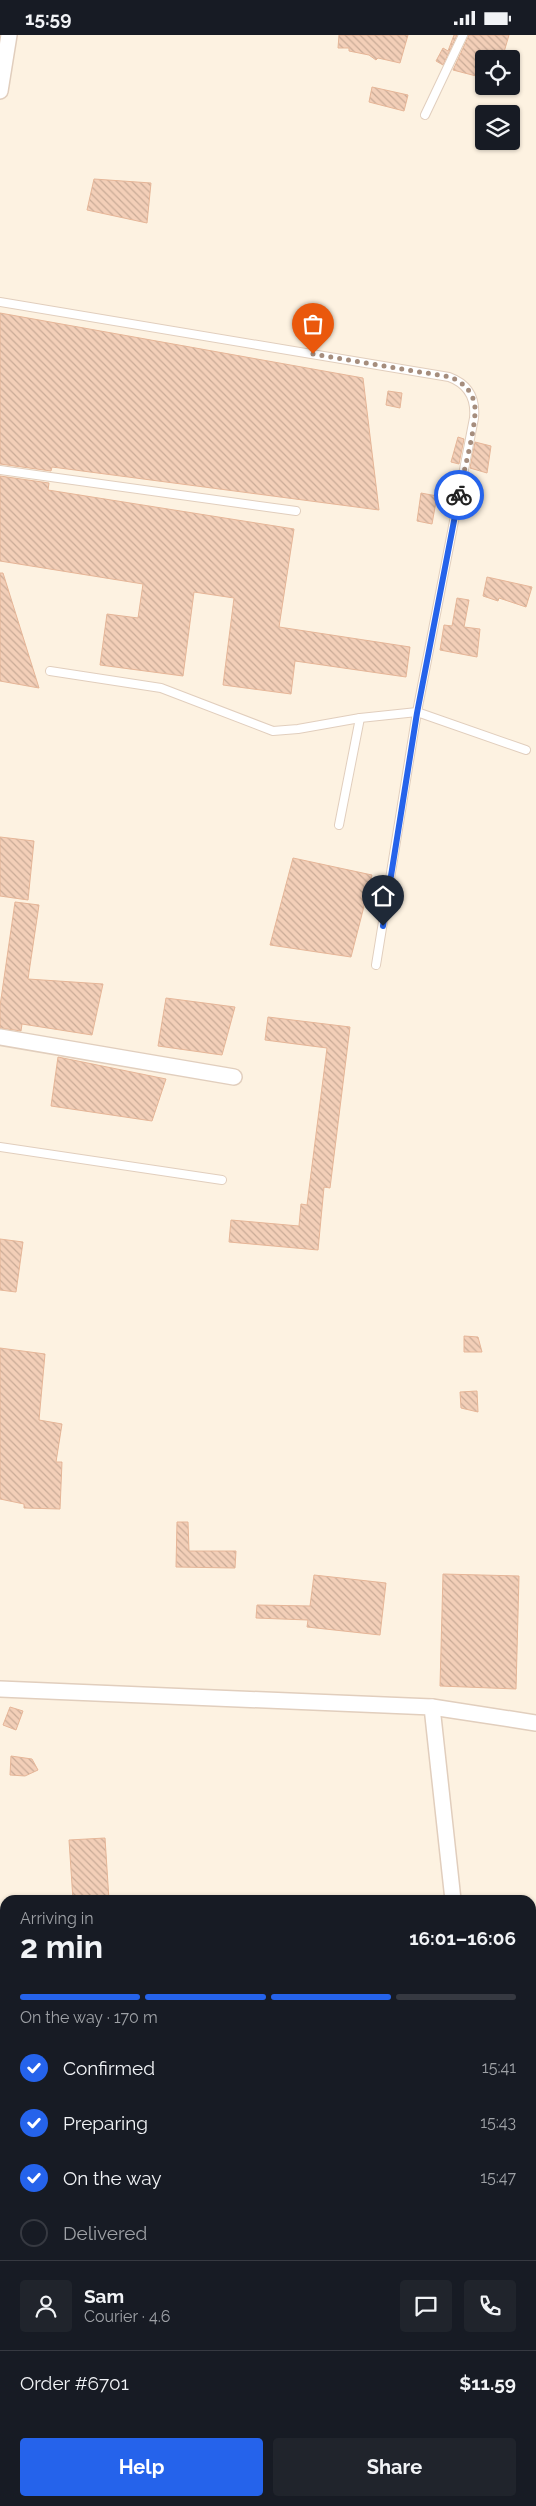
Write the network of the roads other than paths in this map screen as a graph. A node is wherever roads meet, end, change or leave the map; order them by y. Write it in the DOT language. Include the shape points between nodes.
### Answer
graph roads {
  1 [pos="9,35"];
  2 [pos="463,35"];
  3 [pos="0,91"];
  4 [pos="425,115"];
  5 [pos="0,302"];
  6 [pos="0,470"];
  7 [pos="296,511"];
  8 [pos="50,671"];
  9 [pos="417,713"];
  10 [pos="360,718"];
  11 [pos="526,750"];
  12 [pos="339,825"];
  13 [pos="376,965"];
  14 [pos="0,1037"];
  15 [pos="234,1077"];
  16 [pos="0,1147"];
  17 [pos="222,1180"];
  18 [pos="0,1689"];
  19 [pos="432,1707"];
  20 [pos="536,1723"];
  21 [pos="452,1895"];
  1 -- 3 [label="street"];
  2 -- 4 [label="lane"];
  5 -- 9 [label="lane" via="450,377 468,388 473,398 474,418"];
  6 -- 7 [label="lane"];
  8 -- 10 [label="lane" via="161,688 273,731"];
  9 -- 10 [label="lane"];
  9 -- 11 [label="lane"];
  9 -- 13 [label="lane"];
  10 -- 12 [label="lane"];
  14 -- 15 [label="street"];
  16 -- 17 [label="lane"];
  18 -- 19 [label="street"];
  19 -- 20 [label="street"];
  19 -- 21 [label="street"];
}
